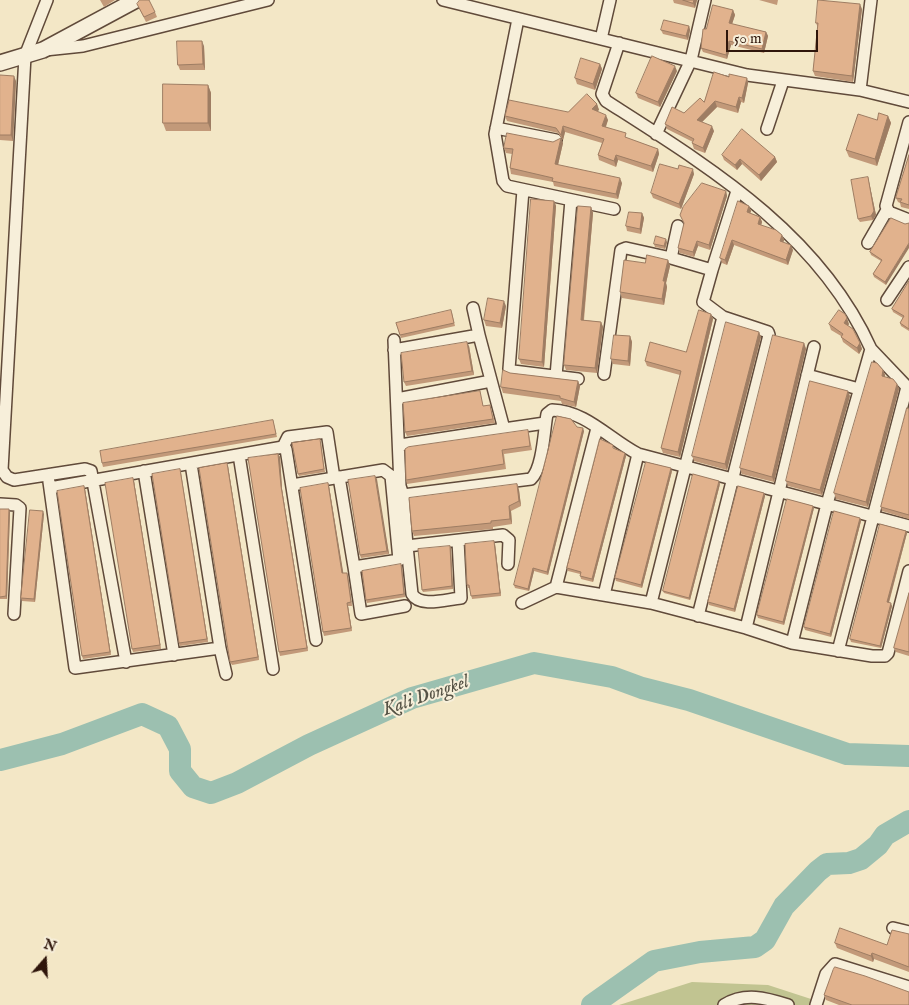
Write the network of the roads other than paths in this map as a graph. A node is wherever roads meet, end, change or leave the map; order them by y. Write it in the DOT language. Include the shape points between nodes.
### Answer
graph roads {
  1 [pos="47,0"];
  2 [pos="136,0"];
  3 [pos="268,0"];
  4 [pos="443,0"];
  5 [pos="610,0"];
  6 [pos="705,0"];
  7 [pos="871,0"];
  8 [pos="518,19"];
  9 [pos="601,39"];
  10 [pos="619,43"];
  11 [pos="43,50"];
  12 [pos="25,56"];
  13 [pos="691,60"];
  14 [pos="0,63"];
  15 [pos="783,81"];
  16 [pos="860,90"];
  17 [pos="909,102"];
  18 [pos="909,122"];
  19 [pos="496,128"];
  20 [pos="767,129"];
  21 [pos="656,134"];
  22 [pos="556,140"];
  23 [pos="523,190"];
  24 [pos="736,191"];
  25 [pos="571,200"];
  26 [pos="614,209"];
  27 [pos="888,210"];
  28 [pos="909,220"];
  29 [pos="678,226"];
  30 [pos="868,243"];
  31 [pos="671,258"];
  32 [pos="909,267"];
  33 [pos="712,270"];
  34 [pos="887,300"];
  35 [pos="473,308"];
  36 [pos="723,317"];
  37 [pos="479,335"];
  38 [pos="814,347"];
  39 [pos="871,349"];
  40 [pos="604,374"];
  41 [pos="807,375"];
  42 [pos="556,376"];
  43 [pos="578,379"];
  44 [pos="491,381"];
  45 [pos="908,388"];
  46 [pos="858,389"];
  47 [pos="397,399"];
  48 [pos="546,423"];
  49 [pos="597,428"];
  50 [pos="504,429"];
  51 [pos="400,445"];
  52 [pos="283,447"];
  53 [pos="638,454"];
  54 [pos="238,455"];
  55 [pos="191,464"];
  56 [pos="685,466"];
  57 [pos="144,471"];
  58 [pos="48,475"];
  59 [pos="336,478"];
  60 [pos="732,479"];
  61 [pos="92,480"];
  62 [pos="292,485"];
  63 [pos="50,488"];
  64 [pos="779,491"];
  65 [pos="403,495"];
  66 [pos="0,504"];
  67 [pos="827,504"];
  68 [pos="874,517"];
  69 [pos="909,526"];
  70 [pos="458,541"];
  71 [pos="407,546"];
  72 [pos="508,564"];
  73 [pos="354,567"];
  74 [pos="909,571"];
  75 [pos="556,587"];
  76 [pos="604,595"];
  77 [pos="522,603"];
  78 [pos="652,604"];
  79 [pos="405,606"];
  80 [pos="14,614"];
  81 [pos="698,616"];
  82 [pos="746,628"];
  83 [pos="316,640"];
  84 [pos="792,643"];
  85 [pos="220,648"];
  86 [pos="838,651"];
  87 [pos="174,655"];
  88 [pos="126,662"];
  89 [pos="273,669"];
  90 [pos="226,674"];
  91 [pos="893,928"];
  92 [pos="909,932"];
  93 [pos="909,987"];
  94 [pos="724,1005"];
  95 [pos="788,1005"];
  96 [pos="816,1005"];
  1 -- 12 [label="street"];
  2 -- 11 [label="street"];
  3 -- 11 [label="street" via="83,46"];
  4 -- 8 [label="street"];
  5 -- 9 [label="street"];
  6 -- 13 [label="street"];
  7 -- 16 [label="street"];
  8 -- 9 [label="street"];
  8 -- 19 [label="street"];
  9 -- 10 [label="street"];
  10 -- 13 [label="street"];
  10 -- 21 [label="street" via="602,94 606,101"];
  11 -- 12 [label="street"];
  12 -- 14 [label="street"];
  12 -- 58 [label="street" via="2,470 14,480"];
  13 -- 15 [label="street"];
  13 -- 21 [label="street"];
  15 -- 16 [label="street"];
  15 -- 20 [label="street"];
  16 -- 17 [label="street"];
  18 -- 27 [label="street" via="886,206"];
  19 -- 22 [label="street"];
  19 -- 23 [label="street" via="504,181 507,186"];
  21 -- 24 [label="street" via="700,162"];
  23 -- 25 [label="street"];
  23 -- 42 [label="street" via="508,364 513,371"];
  24 -- 33 [label="street"];
  24 -- 39 [label="street" via="775,219 812,258 836,288"];
  25 -- 26 [label="street"];
  25 -- 42 [label="street"];
  27 -- 28 [label="street"];
  27 -- 30 [label="street"];
  29 -- 31 [label="street"];
  31 -- 33 [label="street"];
  31 -- 40 [label="street" via="626,248 621,250"];
  32 -- 34 [label="street"];
  33 -- 36 [label="street" via="703,301"];
  35 -- 37 [label="street"];
  36 -- 56 [label="street"];
  36 -- 60 [label="street" via="769,335"];
  37 -- 44 [label="street"];
  37 -- 47 [label="street" via="394,344"];
  38 -- 41 [label="street"];
  39 -- 45 [label="street"];
  39 -- 46 [label="street"];
  41 -- 46 [label="street"];
  41 -- 64 [label="street"];
  42 -- 43 [label="street"];
  44 -- 47 [label="street"];
  44 -- 50 [label="street"];
  45 -- 68 [label="street"];
  46 -- 67 [label="street"];
  47 -- 51 [label="street"];
  48 -- 49 [label="street" via="547,414 561,410 584,418"];
  48 -- 50 [label="street"];
  48 -- 65 [label="street" via="540,460 531,478"];
  49 -- 53 [label="street"];
  49 -- 75 [label="street"];
  50 -- 51 [label="street"];
  51 -- 65 [label="street"];
  52 -- 54 [label="street"];
  52 -- 59 [label="street" via="288,437 326,432"];
  52 -- 62 [label="street"];
  53 -- 56 [label="street"];
  53 -- 76 [label="street"];
  54 -- 55 [label="street"];
  54 -- 89 [label="street"];
  55 -- 57 [label="street"];
  55 -- 85 [label="street"];
  56 -- 60 [label="street"];
  56 -- 78 [label="street"];
  57 -- 61 [label="street"];
  57 -- 87 [label="street"];
  58 -- 61 [label="street" via="89,469"];
  58 -- 63 [label="street"];
  59 -- 62 [label="street"];
  59 -- 73 [label="street"];
  59 -- 73 [label="street" via="383,470 391,476 399,560"];
  60 -- 64 [label="street"];
  60 -- 81 [label="street"];
  61 -- 63 [label="street"];
  61 -- 88 [label="street"];
  62 -- 83 [label="street"];
  63 -- 88 [label="street" via="74,666"];
  64 -- 67 [label="street"];
  64 -- 82 [label="street"];
  65 -- 71 [label="street"];
  66 -- 80 [label="street" via="16,504 20,508"];
  67 -- 68 [label="street"];
  67 -- 84 [label="street"];
  68 -- 69 [label="street"];
  68 -- 86 [label="street"];
  70 -- 71 [label="street"];
  70 -- 71 [label="street" via="461,598 423,602 412,594"];
  70 -- 72 [label="street" via="504,535 509,540"];
  73 -- 79 [label="street" via="361,614"];
  74 -- 86 [label="street" via="888,653 872,656"];
  75 -- 76 [label="street"];
  75 -- 77 [label="street"];
  76 -- 78 [label="street"];
  78 -- 81 [label="street"];
  81 -- 82 [label="street"];
  82 -- 84 [label="street"];
  84 -- 86 [label="street"];
  85 -- 87 [label="street"];
  85 -- 90 [label="street"];
  87 -- 88 [label="street"];
  91 -- 92 [label="street"];
  93 -- 96 [label="street" via="835,964 826,974"];
  94 -- 95 [label="street" via="753,997"];
}
